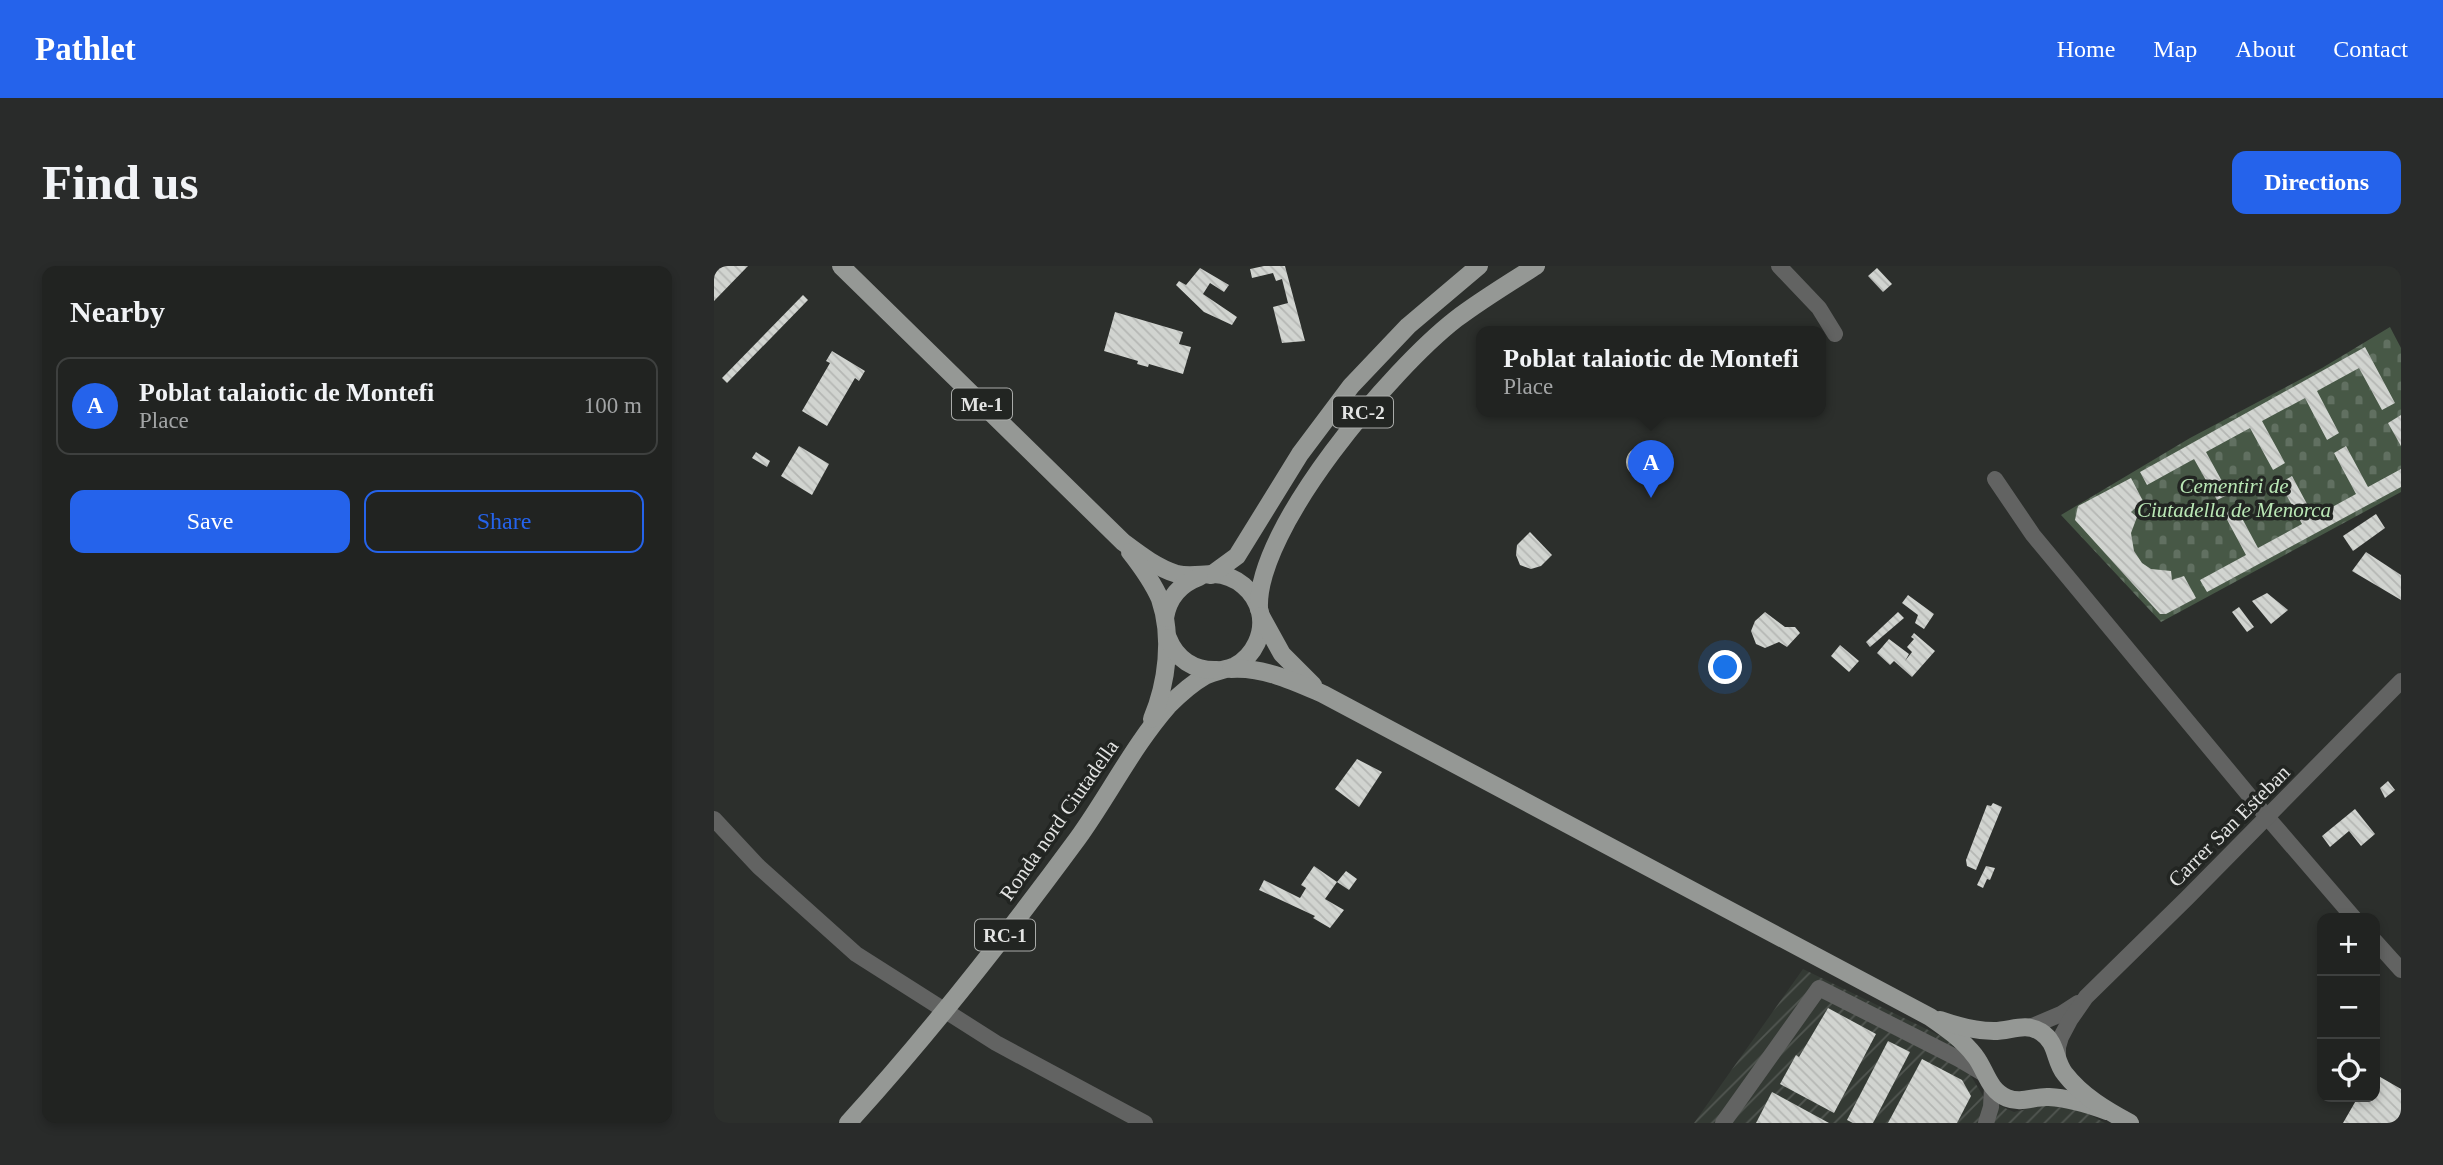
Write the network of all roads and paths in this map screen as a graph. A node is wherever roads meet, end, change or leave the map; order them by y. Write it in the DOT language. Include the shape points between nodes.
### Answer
graph roads {
  1 [pos="841,266"];
  2 [pos="1479,266"];
  3 [pos="1536,266"];
  4 [pos="1779,266"];
  5 [pos="1835,334"];
  6 [pos="1995,479"];
  7 [pos="1123,542"];
  8 [pos="1206,575"];
  9 [pos="1260,612"];
  10 [pos="1166,629"];
  11 [pos="1224,670"];
  12 [pos="2401,681"];
  13 [pos="1324,694"];
  14 [pos="1145,735"];
  15 [pos="2267,817"];
  16 [pos="714,820"];
  17 [pos="2350,913"];
  18 [pos="2380,947"];
  19 [pos="2401,970"];
  20 [pos="2086,997"];
  21 [pos="946,1012"];
  22 [pos="1930,1017"];
  23 [pos="2030,1027"];
  24 [pos="2009,1028"];
  25 [pos="2058,1059"];
  26 [pos="1987,1078"];
  27 [pos="2037,1098"];
  28 [pos="2017,1101"];
  29 [pos="2107,1111"];
  30 [pos="848,1123"];
  31 [pos="1145,1123"];
  32 [pos="1723,1123"];
  33 [pos="1988,1123"];
  34 [pos="2130,1123"];
  1 -- 7 [label="main road, Me-1"];
  2 -- 8 [label="main road, RC-2" via="1408,326 1351,386 1300,454 1237,556"];
  3 -- 9 [label="main road, RC-2" via="1455,320 1366,409 1309,486 1275,544 1259,586"];
  4 -- 5 [label="street" via="1819,308"];
  6 -- 15 [label="street" via="2033,536"];
  7 -- 8 [label="main road, Me-1" via="1163,568 1189,576"];
  7 -- 10 [label="main road, Me-1" via="1160,599"];
  8 -- 9 [label="main road, Me-1" via="1237,581 1254,598"];
  8 -- 10 [label="main road" via="1175,593 1167,607"];
  9 -- 11 [label="main road" via="1261,631 1252,652"];
  9 -- 13 [label="main road, Me-1" via="1282,654"];
  10 -- 11 [label="main road, Me-1" via="1173,649 1184,661 1198,668"];
  10 -- 14 [label="main road, RC-1" via="1159,701"];
  11 -- 13 [label="main road, Me-1" via="1250,668"];
  11 -- 14 [label="main road, RC-1" via="1182,692"];
  12 -- 15 [label="street, Carrer San Esteban"];
  13 -- 22 [label="main road, Me-1"];
  14 -- 21 [label="main road, Ronda nord Ciutadella / RC-1" via="1090,821"];
  15 -- 17 [label="street"];
  15 -- 20 [label="street, Carrer San Esteban"];
  16 -- 21 [label="street" via="856,954"];
  18 -- 19 [label="street"];
  20 -- 23 [label="street, Carrer San Esteban"];
  20 -- 25 [label="street, Carrer San Esteban" via="2061,1037"];
  21 -- 30 [label="main road, Ronda nord Ciutadella / RC-1"];
  21 -- 31 [label="street"];
  22 -- 24 [label="main road, Me-1" via="1976,1029"];
  22 -- 26 [label="main road, Me-1" via="1975,1055"];
  23 -- 24 [label="main road, Me-1"];
  23 -- 25 [label="main road" via="2048,1038"];
  24 -- 26 [label="main road" via="1986,1049"];
  25 -- 27 [label="main road" via="2053,1082"];
  25 -- 29 [label="main road" via="2079,1090"];
  26 -- 28 [label="main road, Me-1" via="1999,1094"];
  26 -- 32 [label="street" via="1959,1059 1819,988"];
  26 -- 33 [label="street"];
  27 -- 28 [label="main road"];
  27 -- 29 [label="main road" via="2073,1100"];
  28 -- 33 [label="street"];
  29 -- 34 [label="main road"];
}
